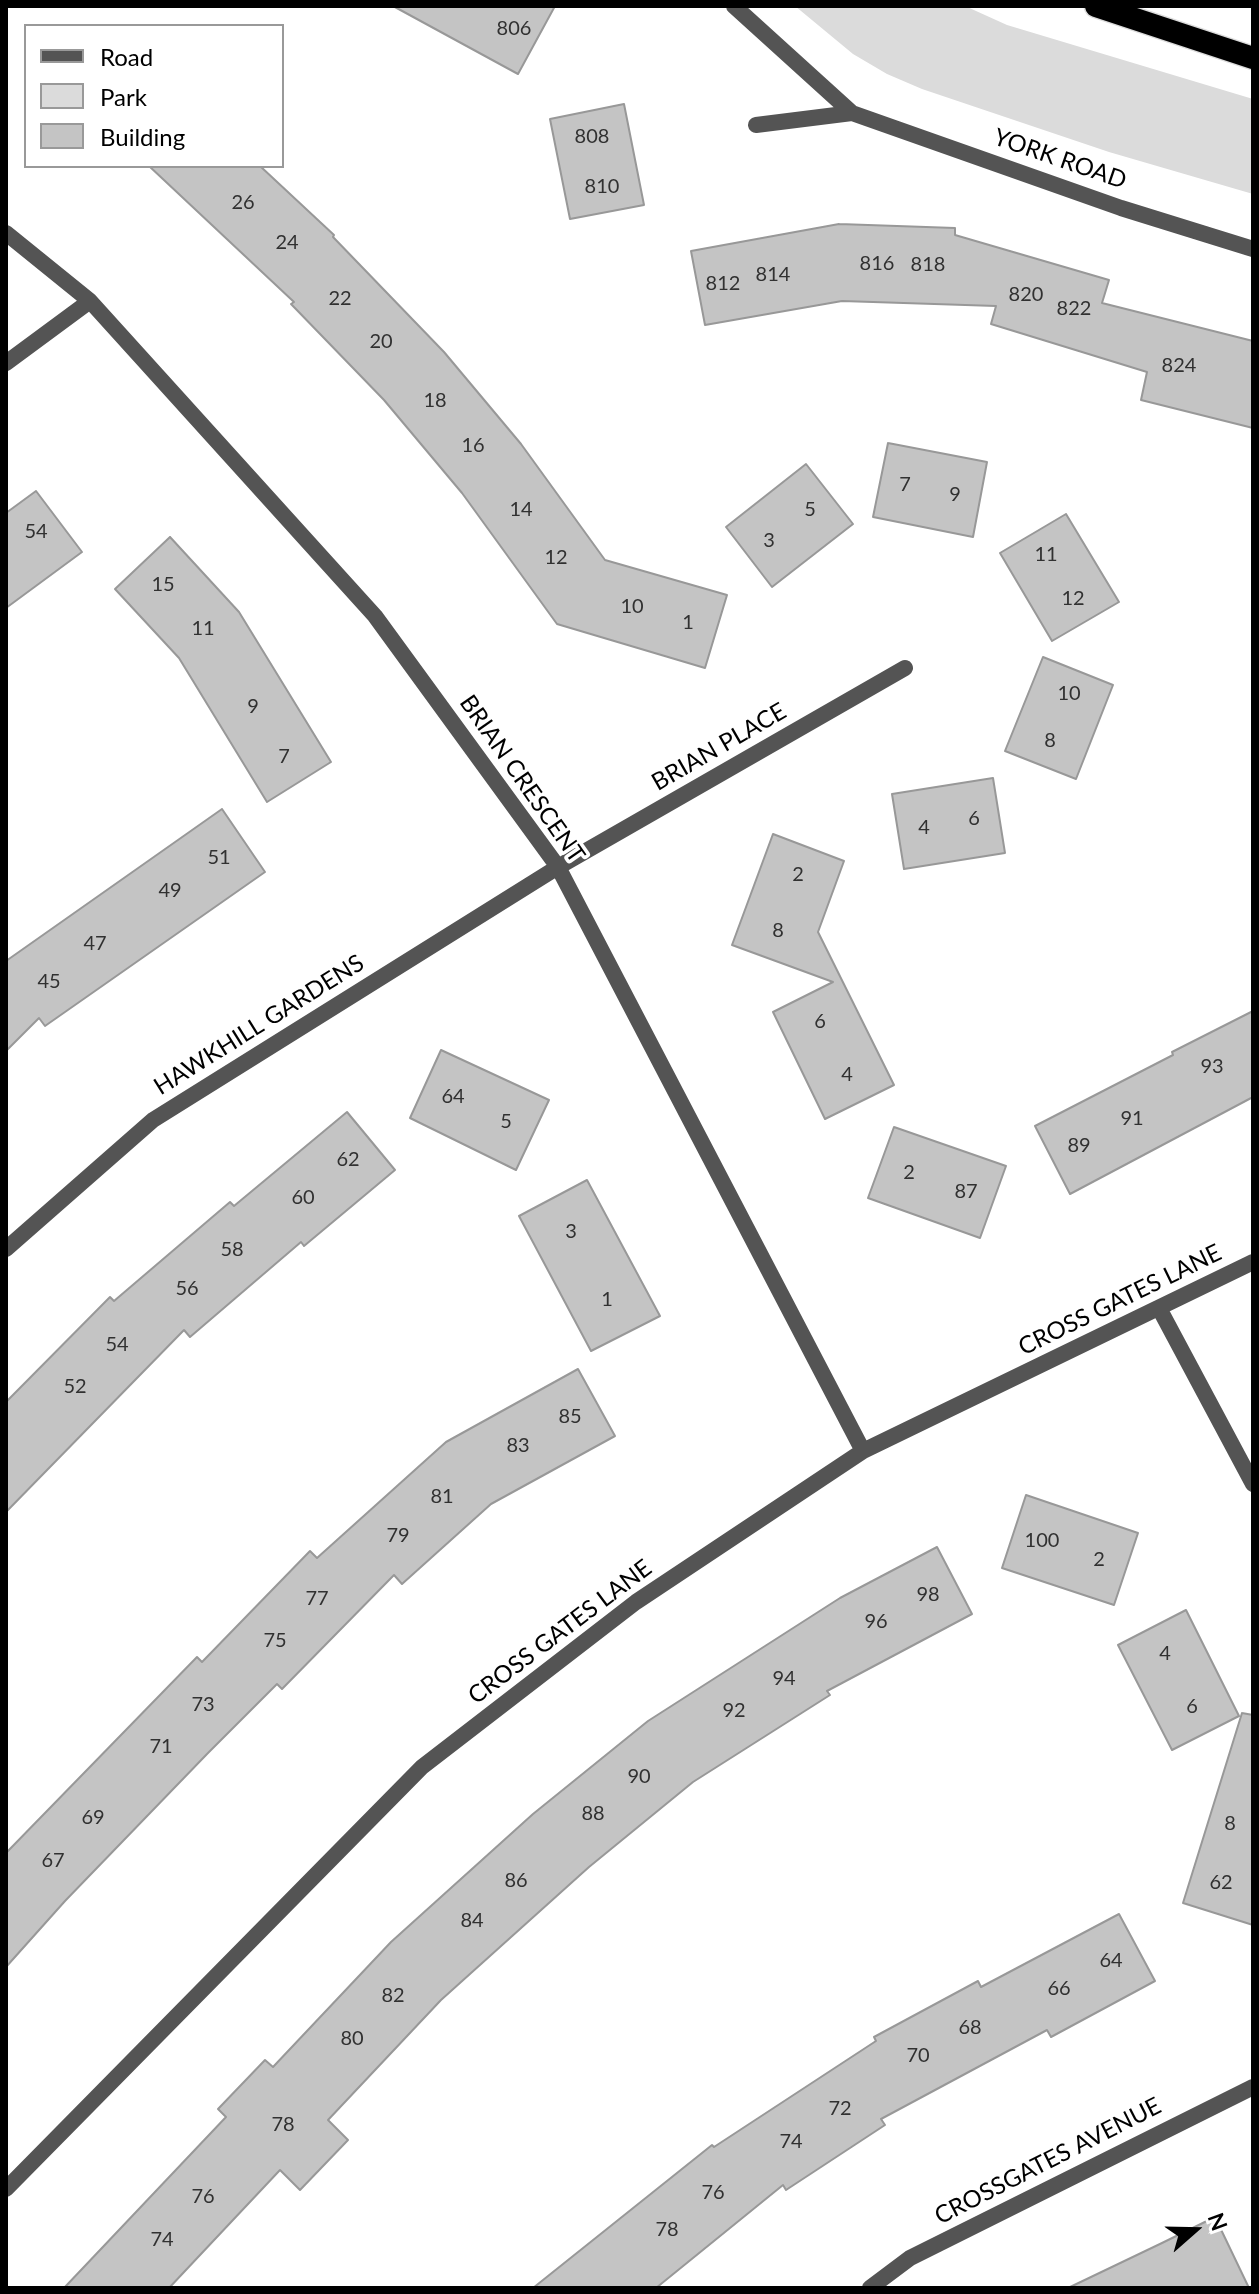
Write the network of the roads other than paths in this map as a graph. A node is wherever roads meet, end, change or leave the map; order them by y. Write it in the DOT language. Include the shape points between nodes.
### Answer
graph roads {
  1 [pos="734,6"];
  2 [pos="1096,6"];
  3 [pos="1253,58"];
  4 [pos="852,113"];
  5 [pos="756,125"];
  6 [pos="6,233"];
  7 [pos="1253,249"];
  8 [pos="90,301"];
  9 [pos="6,363"];
  10 [pos="905,668"];
  11 [pos="558,867"];
  12 [pos="6,1249"];
  13 [pos="1253,1262"];
  14 [pos="1159,1308"];
  15 [pos="863,1451"];
  16 [pos="1253,1484"];
  17 [pos="1253,2087"];
  18 [pos="6,2189"];
  19 [pos="870,2288"];
  1 -- 4 [label="street, YORK ROAD"];
  2 -- 3 [label="highway"];
  4 -- 5 [label="street, YORK ROAD"];
  4 -- 7 [label="street, YORK ROAD"];
  6 -- 8 [label="street, BRIAN CRESCENT"];
  8 -- 9 [label="street"];
  8 -- 11 [label="street, BRIAN CRESCENT" via="375,616"];
  10 -- 11 [label="street, BRIAN PLACE"];
  11 -- 12 [label="street, HAWKHILL GARDENS" via="153,1120"];
  11 -- 15 [label="street, BRIAN CRESCENT"];
  13 -- 14 [label="street, CROSS GATES LANE"];
  14 -- 15 [label="street, CROSS GATES LANE"];
  14 -- 16 [label="street"];
  15 -- 18 [label="street, CROSS GATES LANE" via="636,1602 422,1767"];
  17 -- 19 [label="street, CROSSGATES AVENUE" via="910,2258"];
}
